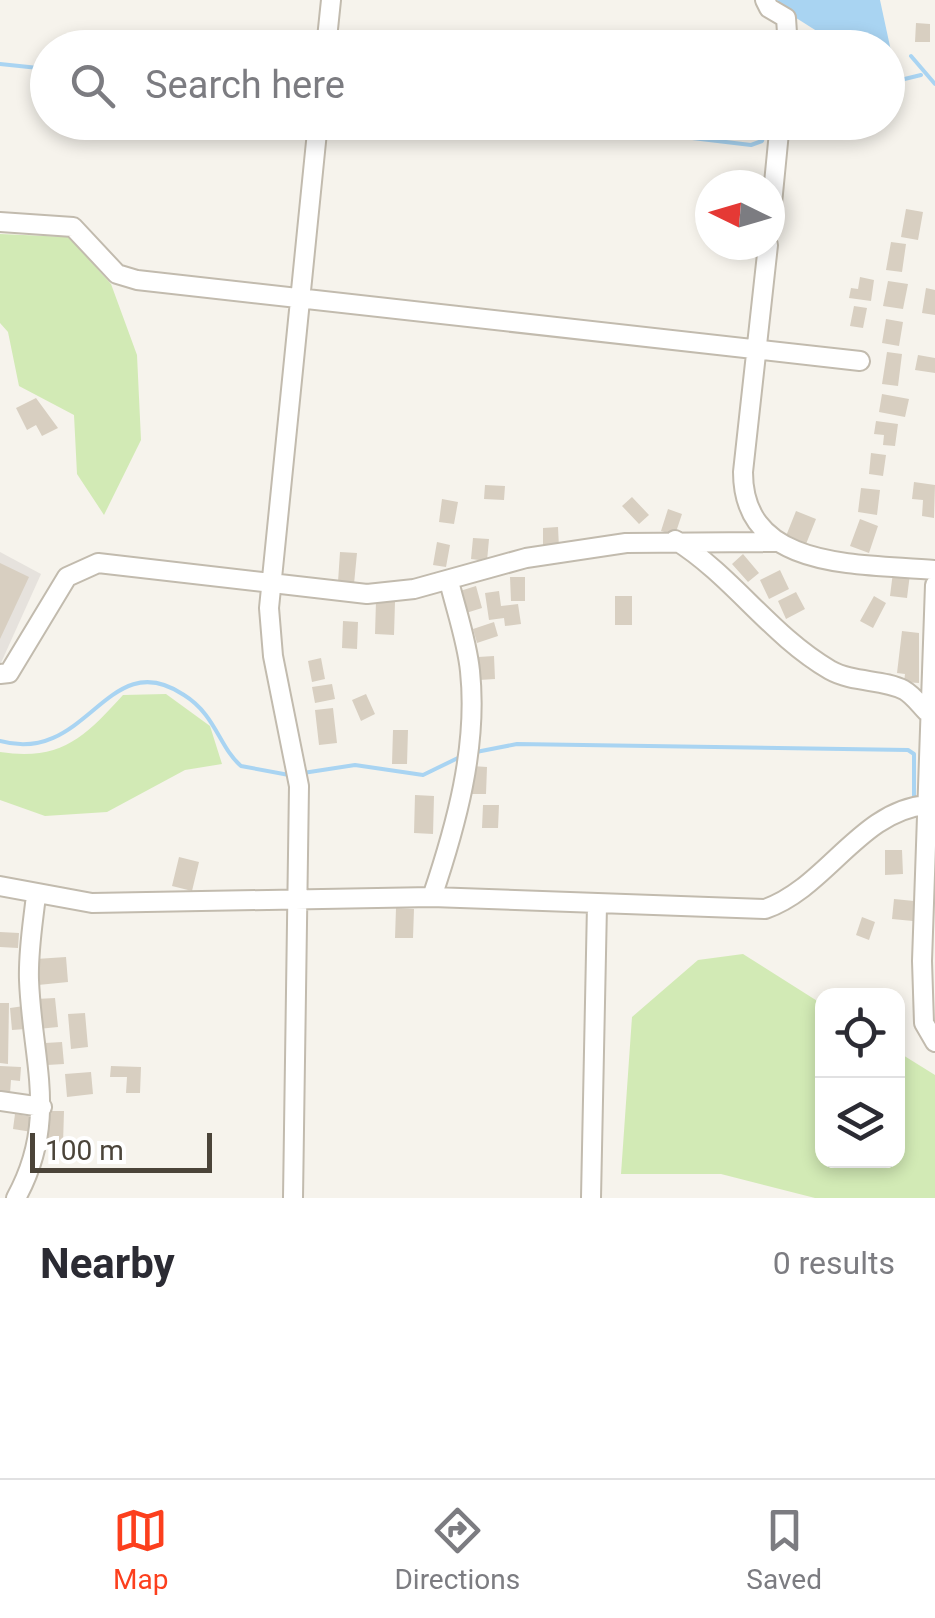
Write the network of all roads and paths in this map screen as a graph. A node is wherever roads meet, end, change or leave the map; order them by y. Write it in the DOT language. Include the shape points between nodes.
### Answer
graph roads {
  1 [pos="331,0"];
  2 [pos="765,0"];
  3 [pos="328,30"];
  4 [pos="784,30"];
  5 [pos="316,140"];
  6 [pos="778,140"];
  7 [pos="775,170"];
  8 [pos="0,222"];
  9 [pos="767,260"];
  10 [pos="300,300"];
  11 [pos="758,348"];
  12 [pos="860,361"];
  13 [pos="675,540"];
  14 [pos="775,542"];
  15 [pos="935,570"];
  16 [pos="448,581"];
  17 [pos="270,584"];
  18 [pos="935,585"];
  19 [pos="933,628"];
  20 [pos="0,674"];
  21 [pos="927,712"];
  22 [pos="920,811"];
  23 [pos="0,886"];
  24 [pos="36,895"];
  25 [pos="432,897"];
  26 [pos="299,902"];
  27 [pos="597,905"];
  28 [pos="930,1023"];
  29 [pos="935,1042"];
  30 [pos="0,1100"];
  31 [pos="42,1106"];
  32 [pos="16,1198"];
  33 [pos="293,1198"];
  34 [pos="591,1198"];
  1 -- 3 [label="street"];
  2 -- 4 [label="street"];
  5 -- 10 [label="street"];
  6 -- 7 [label="street"];
  8 -- 10 [label="street" via="73,227 124,278"];
  9 -- 11 [label="street"];
  10 -- 11 [label="street"];
  10 -- 17 [label="street"];
  11 -- 12 [label="street"];
  11 -- 14 [label="street" via="743,490"];
  13 -- 14 [label="street"];
  13 -- 16 [label="street" via="566,550"];
  13 -- 21 [label="street" via="706,559 813,659 847,678 902,689"];
  14 -- 15 [label="street" via="806,556"];
  16 -- 17 [label="street" via="368,594"];
  16 -- 25 [label="street" via="470,670 466,754 455,830"];
  17 -- 20 [label="street" via="98,563 67,577 9,673"];
  17 -- 26 [label="street" via="273,656 297,764"];
  18 -- 19 [label="street"];
  19 -- 21 [label="street"];
  21 -- 22 [label="street"];
  22 -- 27 [label="street" via="877,824 798,895 765,909"];
  22 -- 28 [label="street"];
  23 -- 24 [label="street"];
  24 -- 26 [label="street" via="92,903"];
  24 -- 31 [label="street" via="29,978"];
  25 -- 26 [label="street"];
  25 -- 27 [label="street"];
  26 -- 33 [label="street"];
  27 -- 34 [label="street"];
  28 -- 29 [label="street"];
  30 -- 31 [label="street"];
  31 -- 32 [label="street" via="38,1148"];
}
